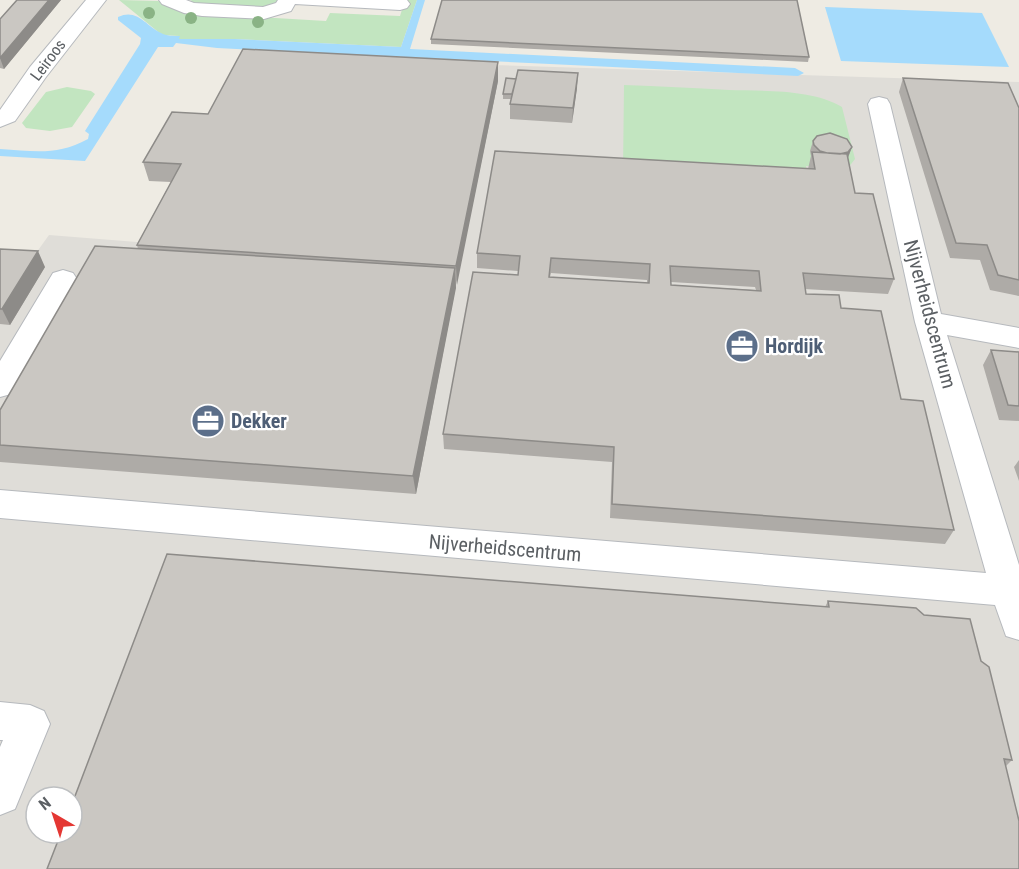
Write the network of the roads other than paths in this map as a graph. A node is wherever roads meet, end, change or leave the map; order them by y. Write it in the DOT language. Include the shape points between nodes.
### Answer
graph roads {
  1 [pos="96,0"];
  2 [pos="169,0"];
  3 [pos="288,0"];
  4 [pos="302,0"];
  5 [pos="400,3"];
  6 [pos="879,104"];
  7 [pos="0,120"];
  8 [pos="63,279"];
  9 [pos="929,322"];
  10 [pos="1019,338"];
  11 [pos="0,386"];
  12 [pos="0,504"];
  13 [pos="1010,591"];
  14 [pos="1019,624"];
  15 [pos="0,721"];
  16 [pos="0,794"];
  1 -- 7 [label="street, Leiroos"];
  2 -- 3 [label="street" via="191,9 264,13 284,7"];
  4 -- 5 [label="street"];
  6 -- 9 [label="street, Nijverheidscentrum"];
  8 -- 11 [label="street"];
  9 -- 10 [label="street"];
  9 -- 13 [label="street, Nijverheidscentrum"];
  12 -- 13 [label="street, Nijverheidscentrum"];
  13 -- 14 [label="street, Nijverheidscentrum"];
  15 -- 16 [label="street" via="30,724"];
}
